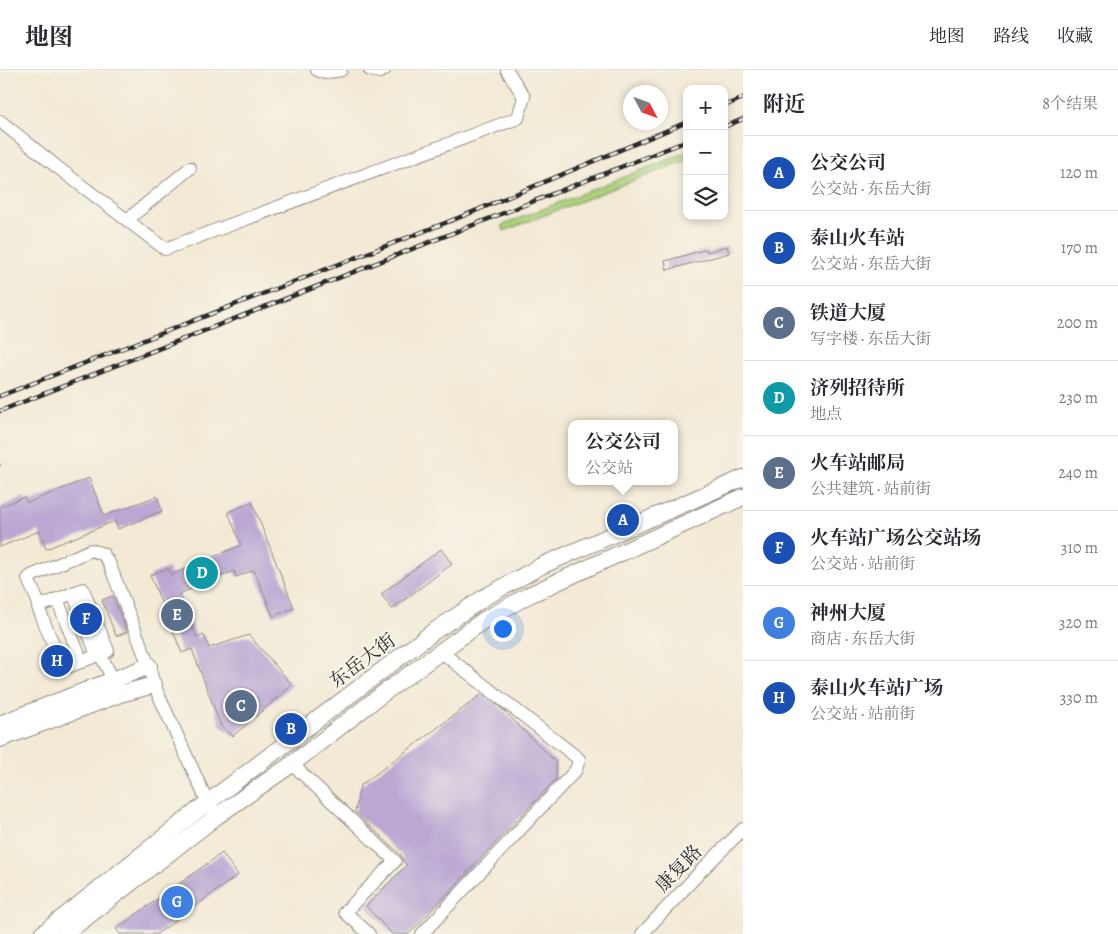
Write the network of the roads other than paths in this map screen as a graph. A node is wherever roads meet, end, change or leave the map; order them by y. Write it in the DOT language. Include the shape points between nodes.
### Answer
graph roads {
  1 [pos="341,70"];
  2 [pos="370,70"];
  3 [pos="384,70"];
  4 [pos="507,70"];
  5 [pos="321,71"];
  6 [pos="0,121"];
  7 [pos="190,168"];
  8 [pos="127,220"];
  9 [pos="743,478"];
  10 [pos="743,497"];
  11 [pos="59,598"];
  12 [pos="440,651"];
  13 [pos="89,659"];
  14 [pos="149,666"];
  15 [pos="154,685"];
  16 [pos="116,687"];
  17 [pos="0,724"];
  18 [pos="0,739"];
  19 [pos="292,764"];
  20 [pos="213,809"];
  21 [pos="743,830"];
  22 [pos="42,934"];
  23 [pos="65,934"];
  24 [pos="369,934"];
  25 [pos="422,934"];
  26 [pos="642,934"];
  1 -- 5 [label="street"];
  2 -- 3 [label="street"];
  4 -- 8 [label="street" via="524,97 518,118 165,249"];
  6 -- 8 [label="street"];
  7 -- 8 [label="street"];
  9 -- 20 [label="main road, 东岳大街" via="541,566 486,596 433,632"];
  10 -- 12 [label="main road, 东岳大街" via="529,594"];
  11 -- 13 [label="street"];
  11 -- 13 [label="street"];
  11 -- 14 [label="street" via="28,579 91,550 103,554"];
  12 -- 19 [label="main road, 东岳大街"];
  12 -- 25 [label="street" via="579,759 576,770"];
  13 -- 16 [label="street"];
  14 -- 15 [label="street"];
  14 -- 16 [label="main road"];
  15 -- 16 [label="main road"];
  15 -- 20 [label="street"];
  16 -- 17 [label="main road"];
  16 -- 18 [label="main road"];
  19 -- 20 [label="main road, 东岳大街"];
  19 -- 24 [label="street" via="394,861 345,912"];
  20 -- 22 [label="main road, 东岳大街"];
  20 -- 23 [label="main road, 东岳大街"];
  21 -- 26 [label="street, 康复路"];
}
